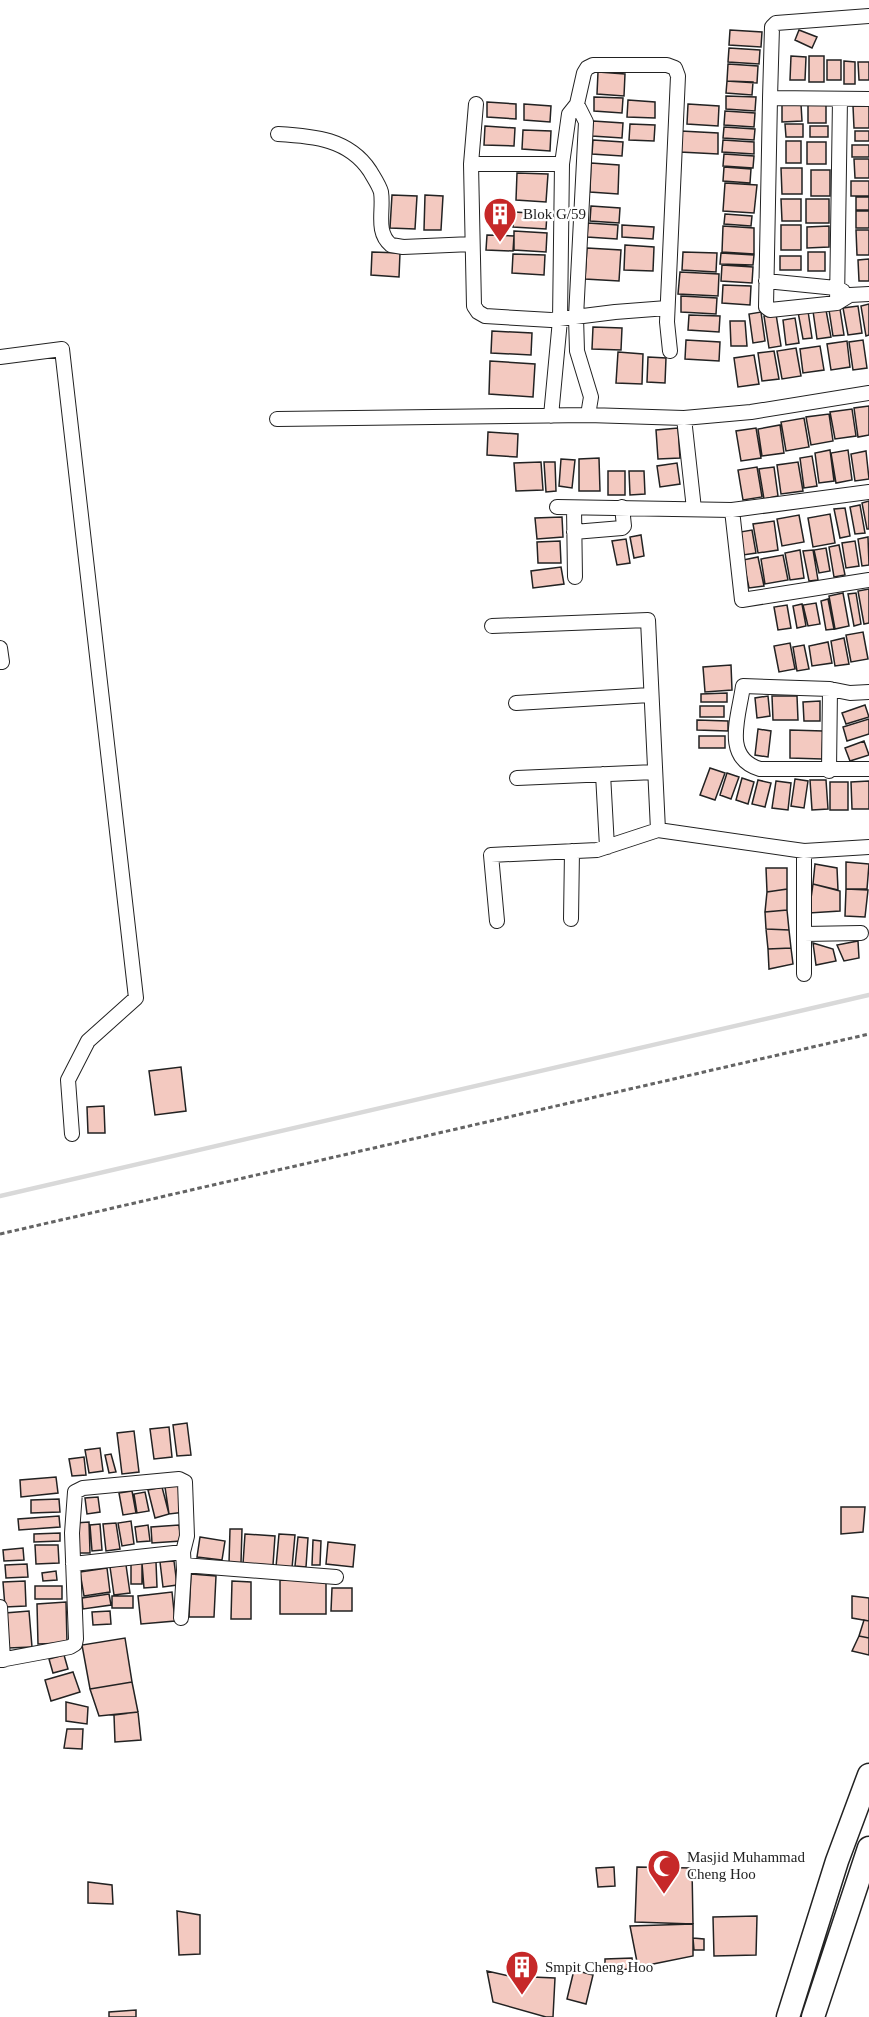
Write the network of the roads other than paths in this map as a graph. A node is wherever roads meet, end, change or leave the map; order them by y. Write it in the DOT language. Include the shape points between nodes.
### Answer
graph roads {
  1 [pos="869,16"];
  2 [pos="770,98"];
  3 [pos="840,99"];
  4 [pos="869,99"];
  5 [pos="476,104"];
  6 [pos="577,104"];
  7 [pos="278,134"];
  8 [pos="471,164"];
  9 [pos="562,164"];
  10 [pos="472,244"];
  11 [pos="766,281"];
  12 [pos="836,288"];
  13 [pos="869,294"];
  14 [pos="850,295"];
  15 [pos="837,303"];
  16 [pos="668,308"];
  17 [pos="576,317"];
  18 [pos="560,320"];
  19 [pos="670,351"];
  20 [pos="0,357"];
  21 [pos="869,393"];
  22 [pos="588,415"];
  23 [pos="551,416"];
  24 [pos="684,418"];
  25 [pos="277,419"];
  26 [pos="869,492"];
  27 [pos="557,507"];
  28 [pos="621,507"];
  29 [pos="573,508"];
  30 [pos="694,509"];
  31 [pos="732,510"];
  32 [pos="574,532"];
  33 [pos="575,577"];
  34 [pos="869,580"];
  35 [pos="492,626"];
  36 [pos="0,648"];
  37 [pos="0,662"];
  38 [pos="830,689"];
  39 [pos="869,692"];
  40 [pos="651,695"];
  41 [pos="516,703"];
  42 [pos="869,769"];
  43 [pos="829,771"];
  44 [pos="655,772"];
  45 [pos="603,774"];
  46 [pos="517,778"];
  47 [pos="658,830"];
  48 [pos="607,847"];
  49 [pos="869,847"];
  50 [pos="572,851"];
  51 [pos="804,851"];
  52 [pos="571,919"];
  53 [pos="497,921"];
  54 [pos="861,933"];
  55 [pos="804,934"];
  56 [pos="804,974"];
  57 [pos="72,1134"];
  58 [pos="184,1559"];
  59 [pos="73,1564"];
  60 [pos="336,1577"];
  61 [pos="0,1607"];
  62 [pos="181,1618"];
  63 [pos="2,1660"];
  64 [pos="869,1775"];
  65 [pos="869,1848"];
  66 [pos="788,2017"];
  67 [pos="813,2017"];
  1 -- 2 [label="street" via="776,23 772,27"];
  2 -- 3 [label="street"];
  2 -- 11 [label="street"];
  3 -- 4 [label="street"];
  3 -- 12 [label="street"];
  5 -- 8 [label="street"];
  6 -- 9 [label="street" via="568,116"];
  6 -- 16 [label="street" via="584,73 593,65 675,68 678,76"];
  6 -- 17 [label="street" via="586,122"];
  7 -- 10 [label="street" via="322,138 353,152 364,162 381,191 382,233 391,245"];
  8 -- 9 [label="street"];
  8 -- 10 [label="street"];
  9 -- 18 [label="street"];
  10 -- 18 [label="street" via="474,306 478,312 485,316"];
  11 -- 12 [label="street"];
  11 -- 15 [label="street" via="765,304 770,310"];
  12 -- 14 [label="street"];
  12 -- 15 [label="street"];
  13 -- 14 [label="street"];
  14 -- 15 [label="street"];
  16 -- 17 [label="street"];
  16 -- 19 [label="street"];
  17 -- 18 [label="street"];
  17 -- 22 [label="street" via="577,351 591,397"];
  18 -- 23 [label="street"];
  20 -- 57 [label="street" via="62,350 136,998 88,1041 68,1080"];
  21 -- 24 [label="street" via="751,412"];
  22 -- 23 [label="street"];
  22 -- 24 [label="street"];
  23 -- 25 [label="street"];
  24 -- 30 [label="street"];
  26 -- 31 [label="street"];
  27 -- 29 [label="street"];
  28 -- 29 [label="street"];
  28 -- 30 [label="street"];
  28 -- 32 [label="street" via="622,528"];
  29 -- 32 [label="street"];
  30 -- 31 [label="street"];
  31 -- 34 [label="street" via="742,600"];
  32 -- 33 [label="street"];
  35 -- 40 [label="street" via="648,620"];
  36 -- 37 [label="street"];
  38 -- 39 [label="street"];
  38 -- 43 [label="street"];
  38 -- 43 [label="street" via="743,686 736,741 739,755 753,767"];
  40 -- 41 [label="street"];
  40 -- 44 [label="street"];
  42 -- 43 [label="street"];
  44 -- 45 [label="street"];
  44 -- 47 [label="street"];
  45 -- 46 [label="street"];
  45 -- 48 [label="street"];
  47 -- 48 [label="street"];
  47 -- 51 [label="street"];
  48 -- 50 [label="street"];
  49 -- 51 [label="street"];
  50 -- 52 [label="street"];
  50 -- 53 [label="street" via="491,855"];
  51 -- 55 [label="street"];
  54 -- 55 [label="street"];
  55 -- 56 [label="street"];
  58 -- 59 [label="street"];
  58 -- 59 [label="street" via="186,1485 179,1479 77,1491"];
  58 -- 60 [label="street"];
  58 -- 62 [label="street"];
  59 -- 63 [label="street" via="75,1644"];
  61 -- 63 [label="street"];
  64 -- 66 [label="main road" via="837,1861"];
  65 -- 67 [label="main road"];
}
